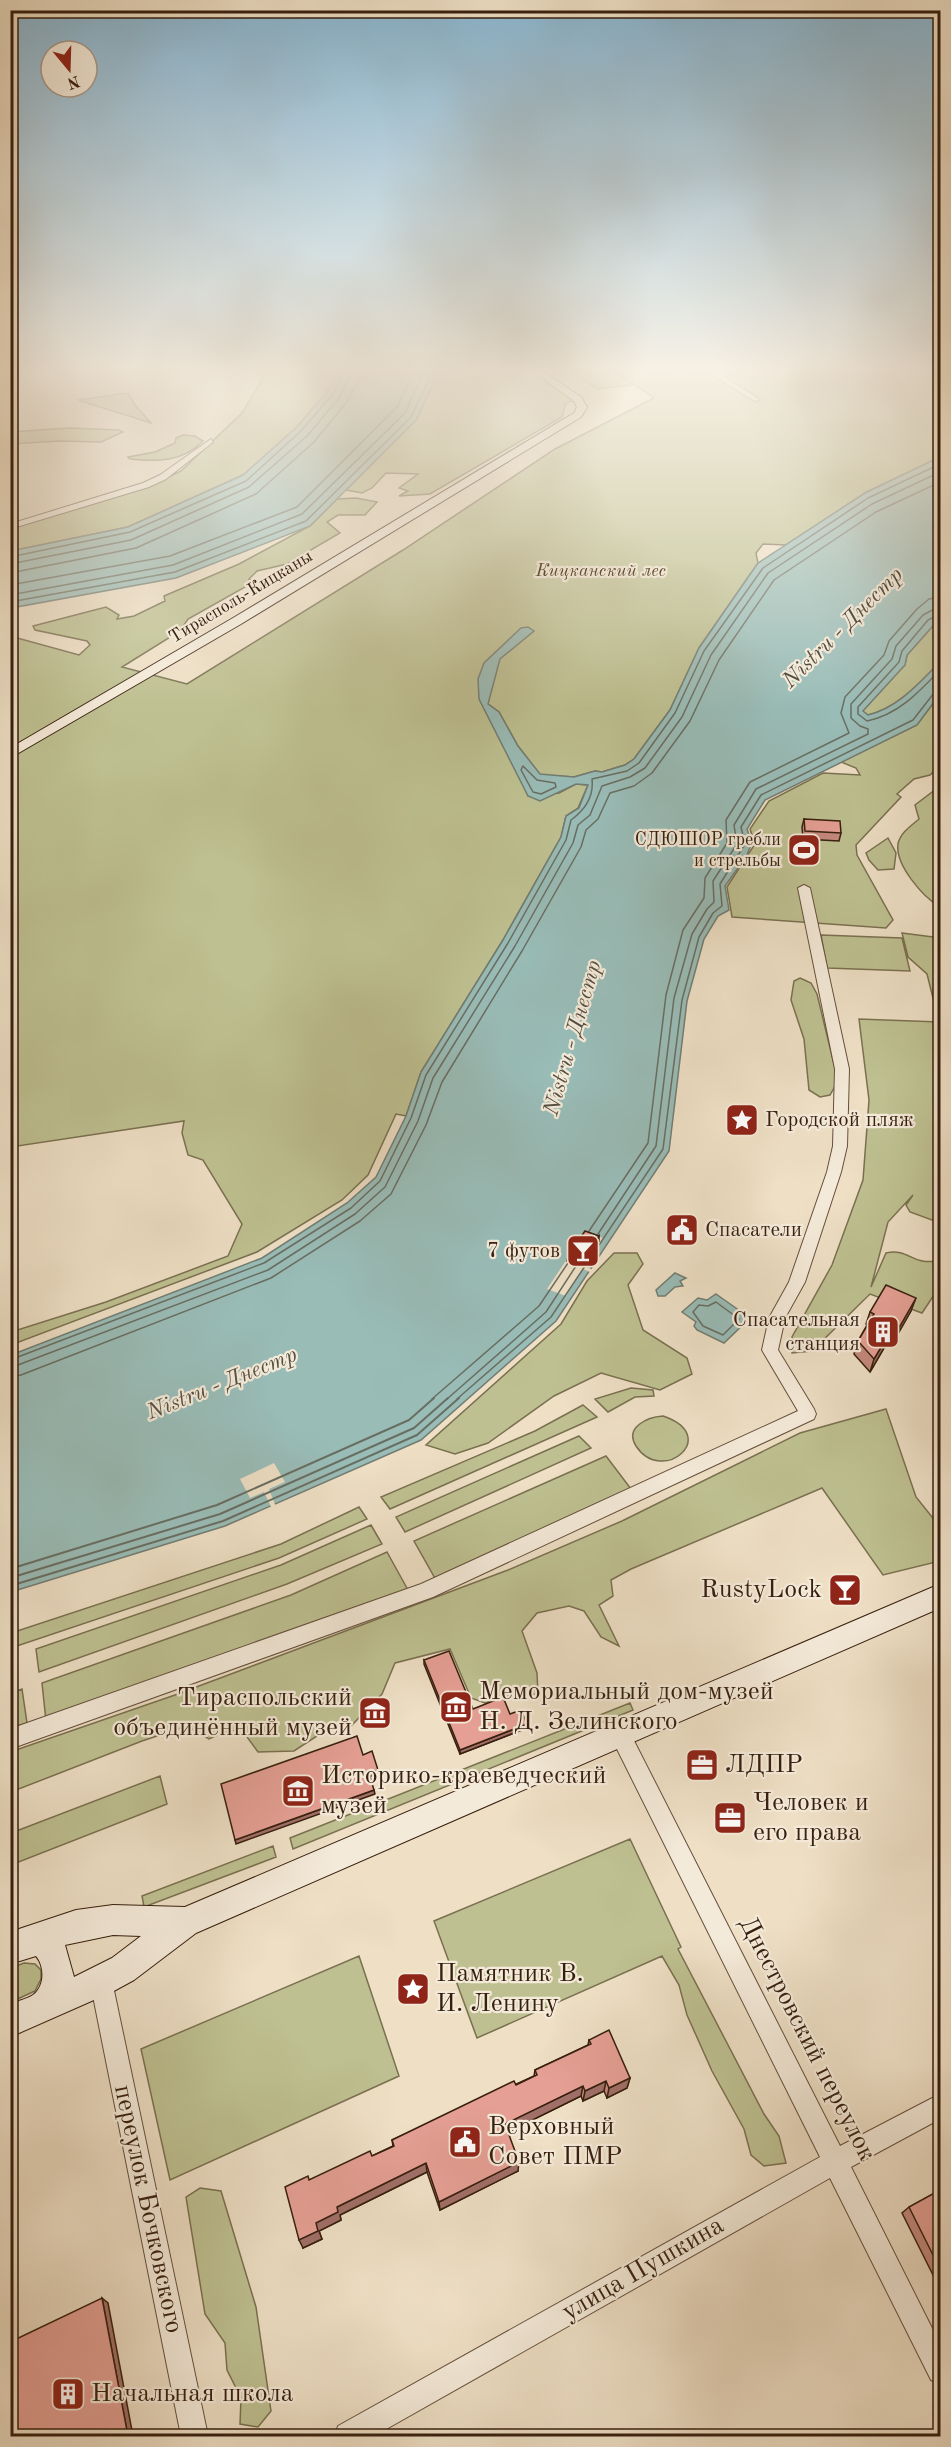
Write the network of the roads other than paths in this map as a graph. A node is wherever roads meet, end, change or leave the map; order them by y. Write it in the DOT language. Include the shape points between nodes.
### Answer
graph roads {
  1 [pos="154,481"];
  2 [pos="470,481"];
  3 [pos="10,527"];
  4 [pos="10,754"];
  5 [pos="804,888"];
  6 [pos="940,1596"];
  7 [pos="621,1734"];
  8 [pos="10,1739"];
  9 [pos="185,1922"];
  10 [pos="21,1944"];
  11 [pos="101,1981"];
  12 [pos="43,2007"];
  13 [pos="10,2021"];
  14 [pos="940,2106"];
  15 [pos="836,2161"];
  16 [pos="940,2371"];
  17 [pos="195,2436"];
  18 [pos="348,2436"];
  1 -- 3 [label="street"];
  2 -- 4 [label="street, Тирасполь-Кицканы"];
  5 -- 8 [label="street" via="842,1070 840,1146 797,1282 777,1318 770,1350 808,1414 426,1591"];
  6 -- 7 [label="street"];
  7 -- 9 [label="street"];
  7 -- 15 [label="street, Днестровский переулок"];
  9 -- 10 [label="street" via="113,1920 76,1926"];
  9 -- 11 [label="street"];
  10 -- 12 [label="street" via="45,1943 52,1950 58,1984"];
  11 -- 12 [label="street"];
  11 -- 17 [label="street, переулок Бочковского"];
  12 -- 13 [label="street"];
  14 -- 15 [label="street, улица Пушкина"];
  15 -- 16 [label="street, Днестровский переулок"];
  15 -- 18 [label="street, улица Пушкина"];
}
